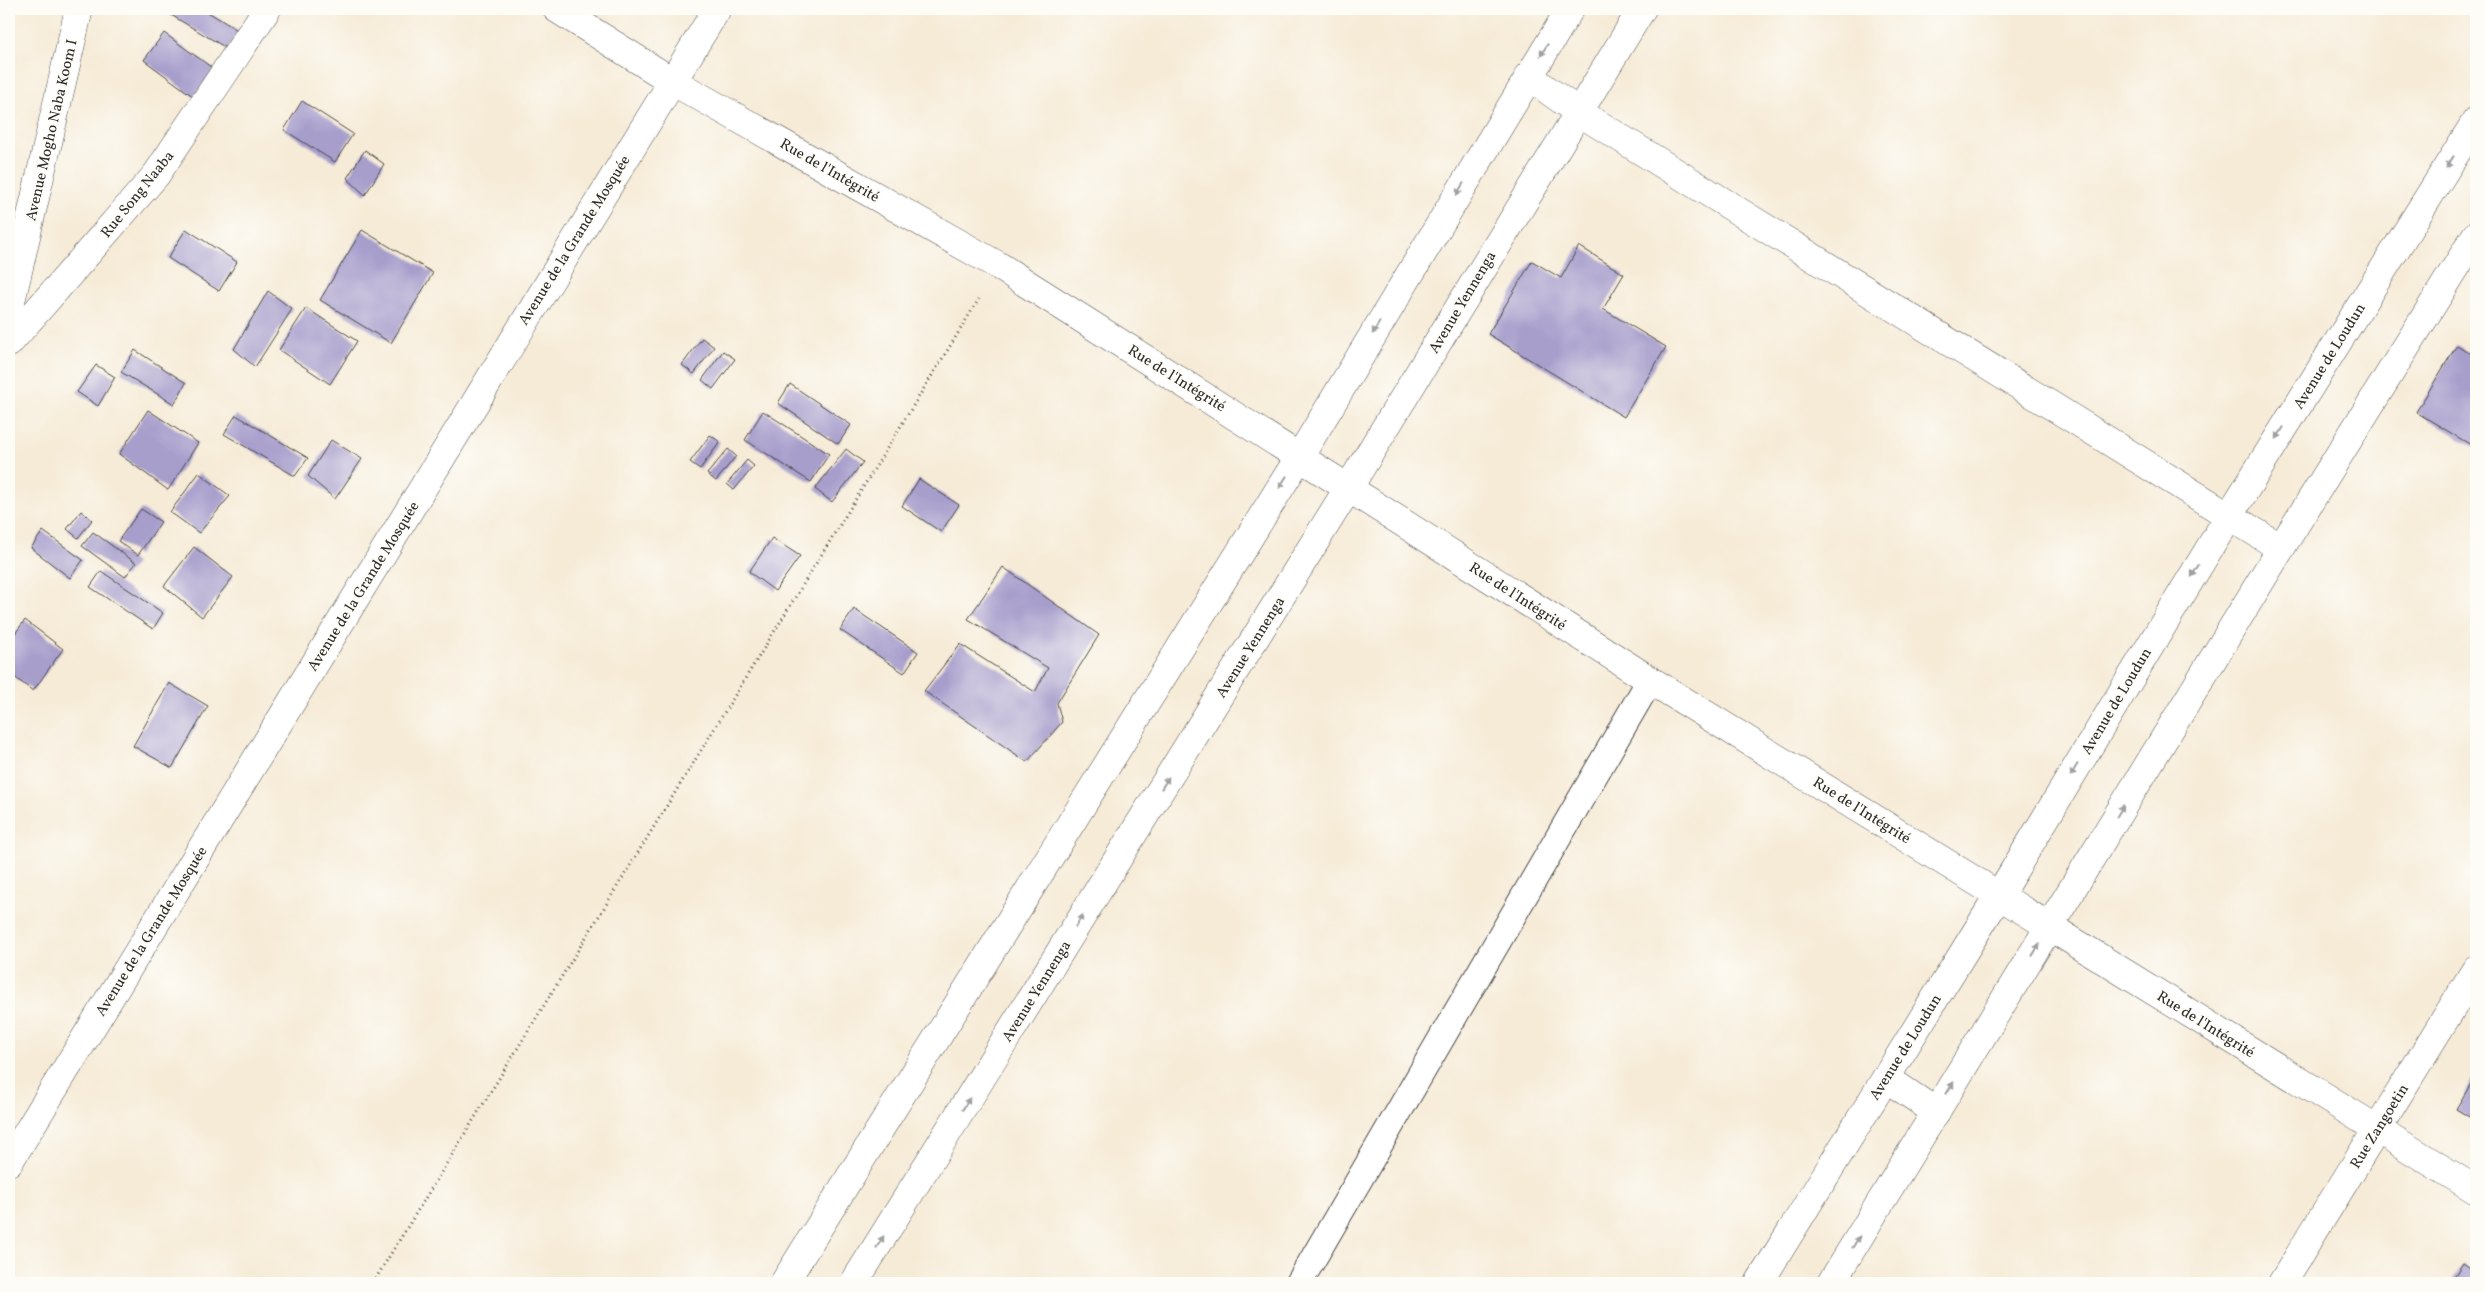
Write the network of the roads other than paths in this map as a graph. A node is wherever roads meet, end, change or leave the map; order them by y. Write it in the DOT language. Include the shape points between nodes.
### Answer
graph roads {
  1 [pos="79,9"];
  2 [pos="267,9"];
  3 [pos="557,9"];
  4 [pos="717,9"];
  5 [pos="1570,9"];
  6 [pos="1642,9"];
  7 [pos="1528,76"];
  8 [pos="672,81"];
  9 [pos="1578,111"];
  10 [pos="2476,121"];
  11 [pos="2476,236"];
  12 [pos="9,310"];
  13 [pos="9,343"];
  14 [pos="1300,456"];
  15 [pos="1349,487"];
  16 [pos="2229,516"];
  17 [pos="2281,548"];
  18 [pos="1650,680"];
  19 [pos="1999,894"];
  20 [pos="2050,926"];
  21 [pos="2476,969"];
  22 [pos="1886,1078"];
  23 [pos="1936,1112"];
  24 [pos="2377,1130"];
  25 [pos="9,1162"];
  26 [pos="2476,1190"];
  27 [pos="784,1283"];
  28 [pos="854,1283"];
  29 [pos="1299,1283"];
  30 [pos="1759,1283"];
  31 [pos="1831,1283"];
  32 [pos="2282,1283"];
  1 -- 12 [label="street, Avenue Mogho Naba Koom I"];
  2 -- 13 [label="street, Rue Song Naaba" via="156,175"];
  3 -- 8 [label="street, Rue de l'Intégrité"];
  4 -- 8 [label="street, Avenue de la Grande Mosquée"];
  5 -- 7 [label="street, one-way"];
  6 -- 9 [label="street, Avenue Yennenga"];
  7 -- 9 [label="street"];
  7 -- 14 [label="street, one-way"];
  8 -- 14 [label="street, Rue de l'Intégrité" via="999,266"];
  8 -- 25 [label="street, Avenue de la Grande Mosquée"];
  9 -- 15 [label="street, Avenue Yennenga"];
  9 -- 16 [label="street"];
  10 -- 16 [label="street, Avenue de Loudun, one-way"];
  11 -- 17 [label="street"];
  14 -- 15 [label="street, Rue de l'Intégrité"];
  14 -- 27 [label="street, one-way"];
  15 -- 18 [label="street, Rue de l'Intégrité"];
  28 -- 15 [label="street, Avenue Yennenga, one-way"];
  16 -- 17 [label="street"];
  16 -- 19 [label="street, Avenue de Loudun, one-way"];
  20 -- 17 [label="street, one-way"];
  18 -- 19 [label="street, Rue de l'Intégrité"];
  18 -- 29 [label="lane"];
  19 -- 20 [label="street, Rue de l'Intégrité"];
  19 -- 22 [label="street, Avenue de Loudun"];
  23 -- 20 [label="street, one-way"];
  20 -- 24 [label="street, Rue de l'Intégrité"];
  21 -- 24 [label="street, Rue Zangoetin"];
  22 -- 23 [label="street"];
  22 -- 30 [label="street, Avenue de Loudun"];
  31 -- 23 [label="street, one-way"];
  24 -- 26 [label="street, Rue de l'Intégrité"];
  24 -- 32 [label="street, Rue Zangoetin"];
}
